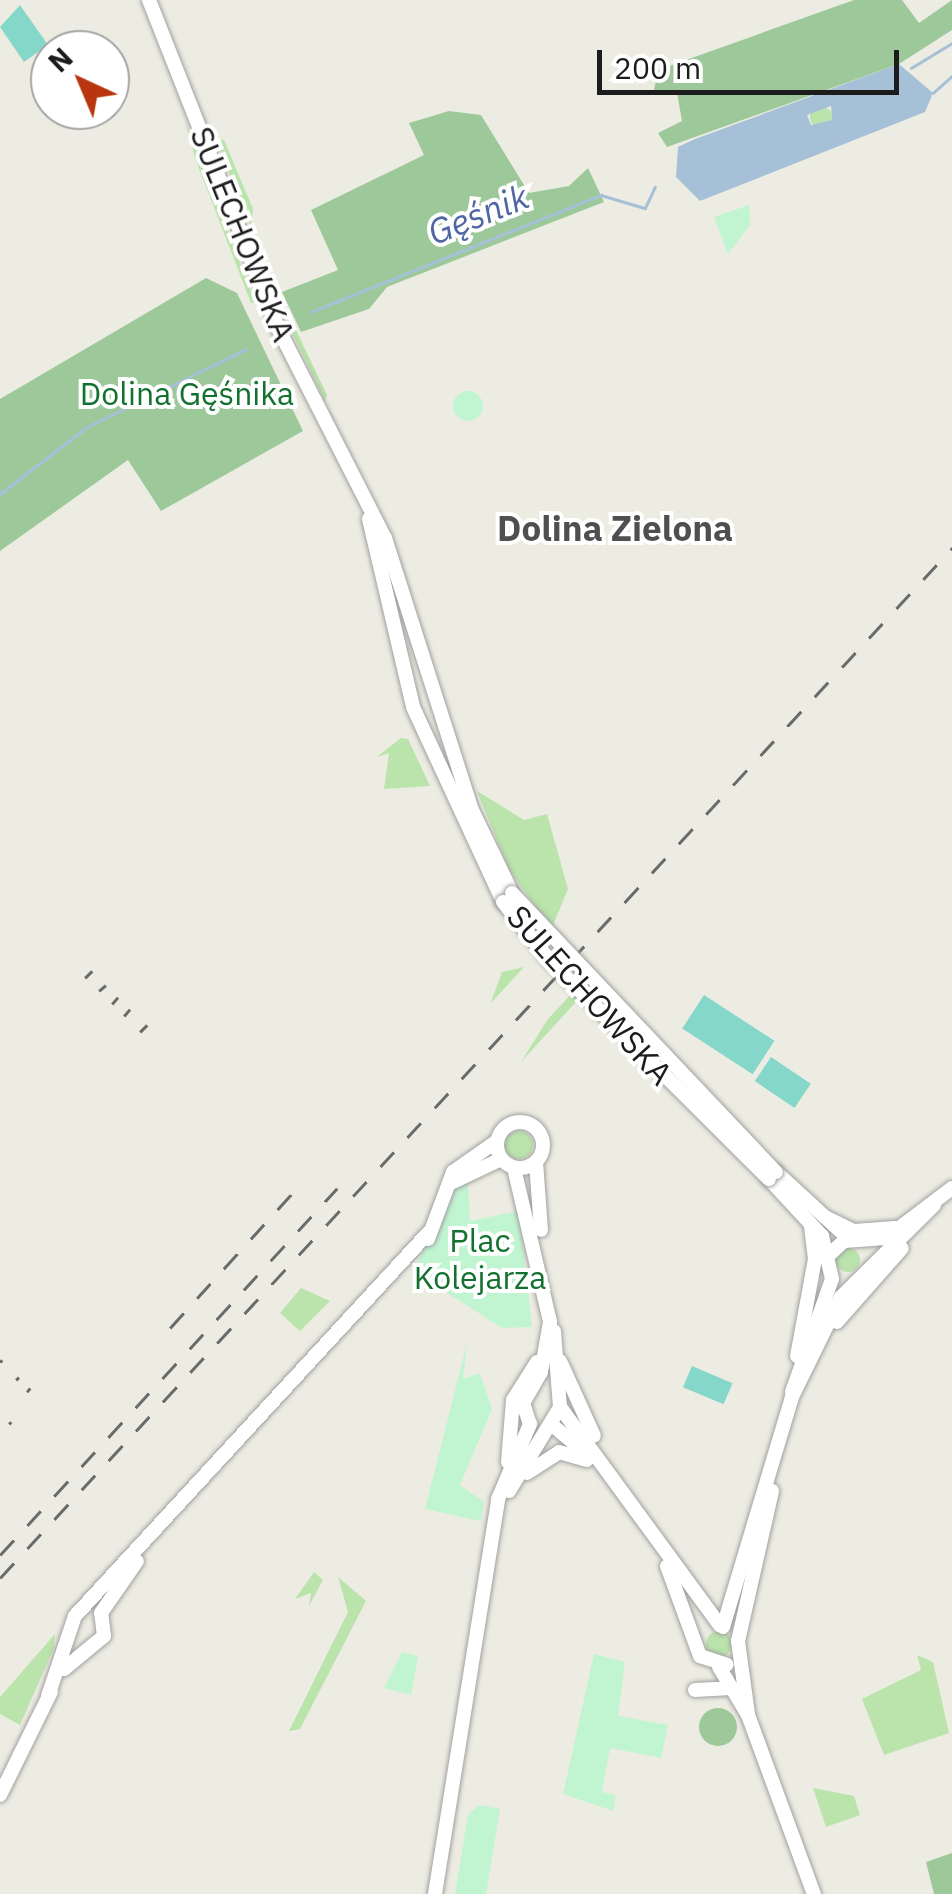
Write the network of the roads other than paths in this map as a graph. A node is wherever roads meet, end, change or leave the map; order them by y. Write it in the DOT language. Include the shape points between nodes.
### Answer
graph roads {
  1 [pos="149,0"];
  2 [pos="369,519"];
  3 [pos="508,897"];
  4 [pos="497,1141"];
  5 [pos="536,1162"];
  6 [pos="508,1163"];
  7 [pos="449,1186"];
  8 [pos="952,1188"];
  9 [pos="813,1217"];
  10 [pos="904,1233"];
  11 [pos="855,1242"];
  12 [pos="540,1250"];
  13 [pos="829,1261"];
  14 [pos="868,1266"];
  15 [pos="854,1280"];
  16 [pos="550,1330"];
  17 [pos="822,1336"];
  18 [pos="796,1362"];
  19 [pos="530,1393"];
  20 [pos="792,1397"];
  21 [pos="558,1401"];
  22 [pos="530,1424"];
  23 [pos="551,1424"];
  24 [pos="596,1465"];
  25 [pos="612,1472"];
  26 [pos="773,1476"];
  27 [pos="507,1485"];
  28 [pos="635,1511"];
  29 [pos="160,1527"];
  30 [pos="665,1558"];
  31 [pos="84,1610"];
  32 [pos="101,1613"];
  33 [pos="721,1627"];
  34 [pos="72,1630"];
  35 [pos="86,1644"];
  36 [pos="698,1644"];
  37 [pos="738,1647"];
  38 [pos="719,1667"];
  39 [pos="731,1688"];
  40 [pos="695,1690"];
  41 [pos="48,1696"];
  42 [pos="748,1715"];
  43 [pos="0,1795"];
  44 [pos="435,1894"];
  45 [pos="814,1894"];
  1 -- 2 [label="street, SULECHOWSKA" via="274,320"];
  2 -- 3 [label="street, SULECHOWSKA" via="385,538 472,810"];
  2 -- 3 [label="street, SULECHOWSKA" via="414,707"];
  3 -- 9 [label="street, SULECHOWSKA, bridge" via="550,961"];
  4 -- 5 [label="street" via="510,1124 534,1126 543,1142"];
  4 -- 6 [label="street"];
  4 -- 7 [label="street" via="460,1162"];
  5 -- 6 [label="street"];
  5 -- 12 [label="street"];
  6 -- 7 [label="street" via="473,1165"];
  6 -- 12 [label="street"];
  7 -- 29 [label="street" via="430,1231"];
  8 -- 10 [label="street"];
  9 -- 10 [label="street" via="854,1231"];
  9 -- 11 [label="street, SULECHOWSKA"];
  9 -- 13 [label="street, SULECHOWSKA"];
  9 -- 18 [label="street" via="815,1259"];
  10 -- 11 [label="street"];
  10 -- 14 [label="street"];
  10 -- 17 [label="street"];
  11 -- 13 [label="street"];
  11 -- 14 [label="street"];
  12 -- 16 [label="street"];
  13 -- 15 [label="street"];
  13 -- 18 [label="street" via="828,1292"];
  14 -- 15 [label="street"];
  15 -- 17 [label="street"];
  16 -- 19 [label="street"];
  16 -- 21 [label="street"];
  16 -- 25 [label="street" via="565,1389"];
  16 -- 27 [label="street" via="513,1400"];
  17 -- 20 [label="street"];
  18 -- 20 [label="street"];
  19 -- 21 [label="street"];
  19 -- 22 [label="street" via="522,1408"];
  20 -- 26 [label="street"];
  21 -- 23 [label="street"];
  21 -- 25 [label="street"];
  22 -- 23 [label="street"];
  22 -- 27 [label="street"];
  23 -- 24 [label="street"];
  23 -- 27 [label="street"];
  24 -- 27 [label="street" via="559,1452"];
  24 -- 28 [label="street"];
  25 -- 28 [label="street"];
  26 -- 33 [label="street"];
  26 -- 37 [label="street"];
  27 -- 44 [label="street"];
  28 -- 30 [label="street"];
  29 -- 31 [label="street"];
  29 -- 32 [label="street"];
  30 -- 33 [label="street"];
  30 -- 36 [label="street"];
  31 -- 32 [label="street"];
  31 -- 34 [label="street"];
  32 -- 35 [label="street" via="104,1636"];
  33 -- 36 [label="street"];
  33 -- 37 [label="street"];
  34 -- 35 [label="street"];
  34 -- 41 [label="street"];
  35 -- 41 [label="street"];
  36 -- 38 [label="street" via="704,1662"];
  37 -- 38 [label="street"];
  37 -- 42 [label="street"];
  38 -- 39 [label="street"];
  39 -- 40 [label="street"];
  39 -- 42 [label="street"];
  41 -- 43 [label="street"];
  42 -- 45 [label="street"];
}
